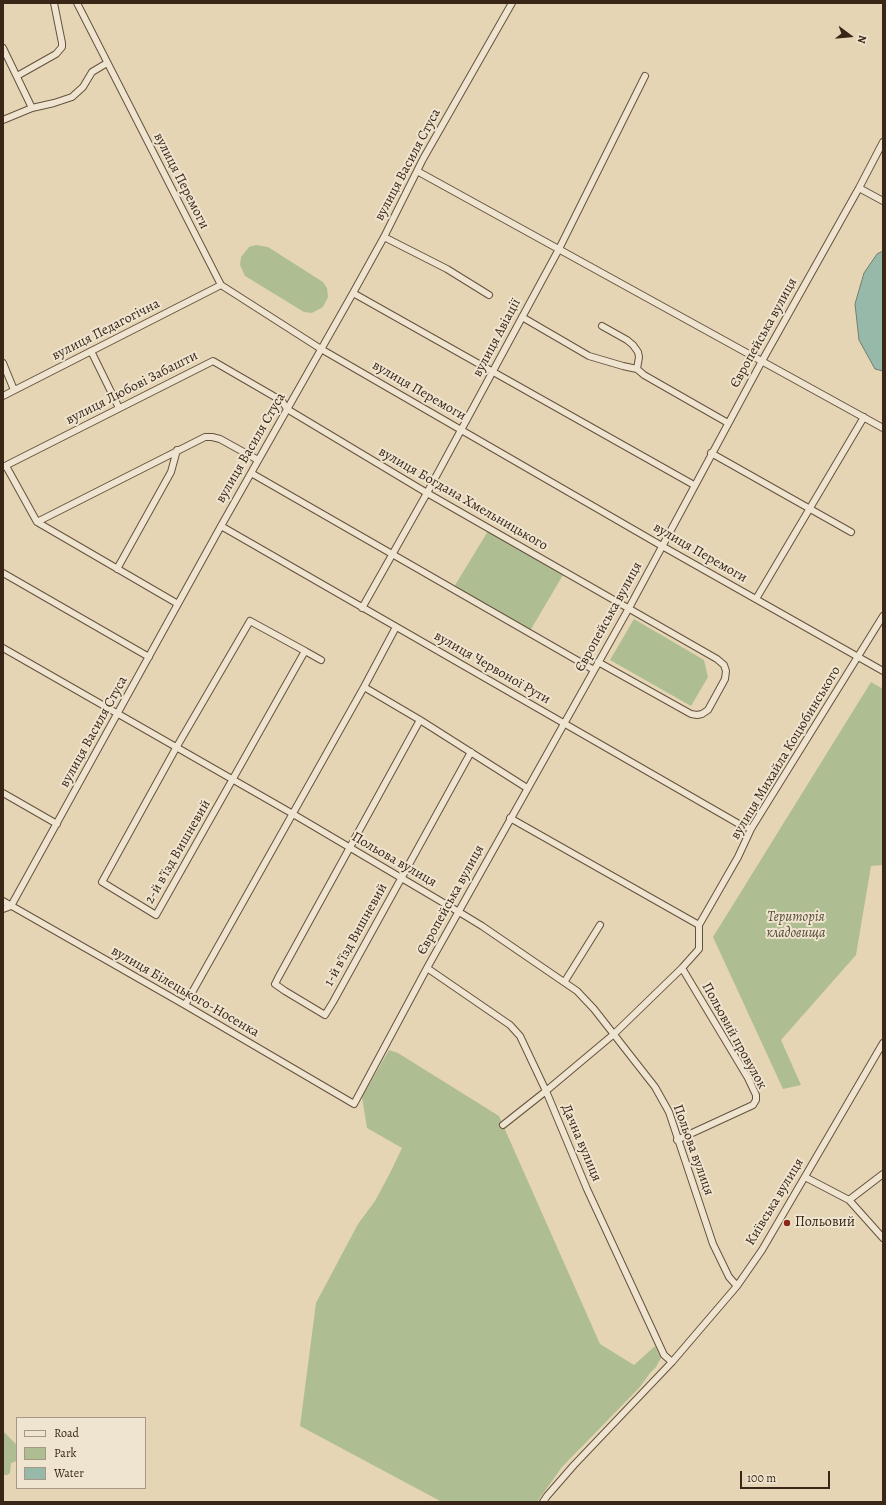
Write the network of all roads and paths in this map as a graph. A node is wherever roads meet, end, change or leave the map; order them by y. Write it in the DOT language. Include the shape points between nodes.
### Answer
graph roads {
  1 [pos="54,3"];
  2 [pos="77,3"];
  3 [pos="512,3"];
  4 [pos="3,48"];
  5 [pos="107,63"];
  6 [pos="17,76"];
  7 [pos="645,76"];
  8 [pos="32,108"];
  9 [pos="3,120"];
  10 [pos="883,142"];
  11 [pos="417,171"];
  12 [pos="859,188"];
  13 [pos="883,201"];
  14 [pos="384,237"];
  15 [pos="559,249"];
  16 [pos="221,285"];
  17 [pos="353,292"];
  18 [pos="489,295"];
  19 [pos="522,317"];
  20 [pos="602,326"];
  21 [pos="321,349"];
  22 [pos="91,351"];
  23 [pos="762,361"];
  24 [pos="3,363"];
  25 [pos="637,369"];
  26 [pos="493,371"];
  27 [pos="14,390"];
  28 [pos="3,396"];
  29 [pos="119,408"];
  30 [pos="287,409"];
  31 [pos="864,417"];
  32 [pos="728,423"];
  33 [pos="883,428"];
  34 [pos="462,429"];
  35 [pos="177,450"];
  36 [pos="711,453"];
  37 [pos="258,460"];
  38 [pos="5,467"];
  39 [pos="251,473"];
  40 [pos="694,486"];
  41 [pos="427,493"];
  42 [pos="810,508"];
  43 [pos="37,522"];
  44 [pos="221,526"];
  45 [pos="851,532"];
  46 [pos="662,546"];
  47 [pos="392,554"];
  48 [pos="117,569"];
  49 [pos="3,573"];
  50 [pos="756,599"];
  51 [pos="178,604"];
  52 [pos="362,608"];
  53 [pos="628,608"];
  54 [pos="883,616"];
  55 [pos="396,627"];
  56 [pos="3,648"];
  57 [pos="305,651"];
  58 [pos="859,657"];
  59 [pos="149,658"];
  60 [pos="320,660"];
  61 [pos="598,662"];
  62 [pos="594,670"];
  63 [pos="883,671"];
  64 [pos="364,687"];
  65 [pos="118,713"];
  66 [pos="420,720"];
  67 [pos="565,722"];
  68 [pos="176,748"];
  69 [pos="471,752"];
  70 [pos="233,780"];
  71 [pos="527,788"];
  72 [pos="3,793"];
  73 [pos="293,814"];
  74 [pos="510,818"];
  75 [pos="57,824"];
  76 [pos="751,829"];
  77 [pos="349,848"];
  78 [pos="401,878"];
  79 [pos="3,901"];
  80 [pos="11,906"];
  81 [pos="3,909"];
  82 [pos="459,912"];
  83 [pos="600,925"];
  84 [pos="699,925"];
  85 [pos="427,968"];
  86 [pos="682,968"];
  87 [pos="564,981"];
  88 [pos="185,1005"];
  89 [pos="614,1034"];
  90 [pos="883,1043"];
  91 [pos="546,1092"];
  92 [pos="354,1104"];
  93 [pos="503,1125"];
  94 [pos="677,1140"];
  95 [pos="883,1174"];
  96 [pos="805,1177"];
  97 [pos="849,1200"];
  98 [pos="883,1238"];
  99 [pos="737,1286"];
  100 [pos="672,1362"];
  101 [pos="543,1502"];
  1 -- 6 [label="street" via="62,47 56,54"];
  2 -- 5 [label="street, вулиця Перемоги"];
  3 -- 11 [label="street, вулиця Василя Стуса"];
  4 -- 6 [label="street"];
  5 -- 8 [label="street" via="92,72 83,87 72,97"];
  5 -- 16 [label="street, вулиця Перемоги"];
  6 -- 8 [label="street"];
  7 -- 15 [label="street, вулиця Авіації"];
  8 -- 9 [label="street"];
  10 -- 12 [label="street, Європейська вулиця"];
  11 -- 14 [label="street, вулиця Василя Стуса"];
  11 -- 15 [label="street"];
  12 -- 13 [label="street"];
  12 -- 23 [label="street, Європейська вулиця"];
  14 -- 17 [label="street, вулиця Василя Стуса"];
  14 -- 18 [label="street" via="447,269"];
  15 -- 19 [label="street, вулиця Авіації"];
  15 -- 23 [label="street"];
  16 -- 21 [label="street, вулиця Перемоги"];
  16 -- 22 [label="street, вулиця Педагогічна"];
  17 -- 21 [label="street, вулиця Василя Стуса"];
  17 -- 26 [label="street"];
  19 -- 25 [label="street" via="589,356"];
  19 -- 26 [label="street, вулиця Авіації"];
  20 -- 25 [label="street" via="627,340 638,352"];
  21 -- 30 [label="street, вулиця Василя Стуса"];
  21 -- 34 [label="street, вулиця Перемоги"];
  22 -- 27 [label="street, вулиця Педагогічна"];
  22 -- 29 [label="street"];
  23 -- 31 [label="street"];
  23 -- 32 [label="street, Європейська вулиця"];
  24 -- 27 [label="street"];
  25 -- 32 [label="street"];
  26 -- 34 [label="street, вулиця Авіації"];
  26 -- 40 [label="street"];
  27 -- 28 [label="street, вулиця Педагогічна"];
  29 -- 30 [label="street, вулиця Любові Забашти" via="213,361 282,401"];
  29 -- 38 [label="street, вулиця Любові Забашти"];
  30 -- 37 [label="street, вулиця Василя Стуса"];
  30 -- 41 [label="street, вулиця Богдана Хмельницького"];
  31 -- 33 [label="street"];
  31 -- 42 [label="street"];
  32 -- 36 [label="street, Європейська вулиця"];
  34 -- 41 [label="street, вулиця Авіації"];
  34 -- 46 [label="street, вулиця Перемоги"];
  35 -- 37 [label="street" via="204,437 212,437"];
  35 -- 43 [label="street"];
  35 -- 48 [label="street" via="171,472"];
  36 -- 40 [label="street, Європейська вулиця"];
  36 -- 42 [label="street"];
  37 -- 39 [label="street, вулиця Василя Стуса"];
  38 -- 43 [label="street"];
  39 -- 44 [label="street, вулиця Василя Стуса"];
  39 -- 47 [label="street"];
  40 -- 46 [label="street, Європейська вулиця"];
  41 -- 47 [label="street, вулиця Авіації"];
  41 -- 53 [label="street, вулиця Богдана Хмельницького"];
  42 -- 45 [label="street"];
  42 -- 50 [label="street"];
  43 -- 48 [label="street"];
  44 -- 51 [label="street, вулиця Василя Стуса"];
  44 -- 52 [label="street, вулиця Червоної Рути"];
  46 -- 50 [label="street, вулиця Перемоги"];
  46 -- 53 [label="street, Європейська вулиця"];
  47 -- 52 [label="street, вулиця Авіації"];
  47 -- 62 [label="street"];
  48 -- 51 [label="street"];
  49 -- 59 [label="street"];
  50 -- 58 [label="street, вулиця Перемоги"];
  51 -- 59 [label="street, вулиця Василя Стуса"];
  52 -- 55 [label="street, вулиця Червоної Рути"];
  53 -- 61 [label="street, Європейська вулиця"];
  53 -- 61 [label="street, вулиця Богдана Хмельницького" via="724,665 725,679 708,710 702,714 691,714"];
  54 -- 58 [label="street, вулиця Михайла Коцюбинського"];
  55 -- 64 [label="street"];
  55 -- 67 [label="street, вулиця Червоної Рути"];
  56 -- 65 [label="street, Польова вулиця"];
  57 -- 60 [label="street"];
  57 -- 68 [label="street" via="250,621"];
  57 -- 70 [label="street"];
  58 -- 63 [label="street, вулиця Перемоги"];
  58 -- 76 [label="street, вулиця Михайла Коцюбинського"];
  59 -- 65 [label="street, вулиця Василя Стуса"];
  61 -- 62 [label="street, Європейська вулиця"];
  62 -- 67 [label="street, Європейська вулиця"];
  64 -- 66 [label="street"];
  64 -- 73 [label="street"];
  65 -- 68 [label="street, Польова вулиця"];
  65 -- 75 [label="street, вулиця Василя Стуса"];
  66 -- 69 [label="street"];
  66 -- 77 [label="street"];
  67 -- 71 [label="street, Європейська вулиця"];
  67 -- 76 [label="street, вулиця Червоної Рути"];
  68 -- 70 [label="street, Польова вулиця"];
  68 -- 70 [label="street, 2-й вʼїзд Вишневий" via="102,882 156,915"];
  69 -- 71 [label="street"];
  69 -- 78 [label="street, 1-й в'їзд Вишневий"];
  70 -- 73 [label="street, Польова вулиця"];
  71 -- 74 [label="street, Європейська вулиця"];
  72 -- 75 [label="street"];
  73 -- 77 [label="street, Польова вулиця"];
  73 -- 88 [label="street"];
  74 -- 82 [label="street, Європейська вулиця"];
  74 -- 84 [label="street"];
  75 -- 80 [label="street, вулиця Василя Стуса"];
  76 -- 84 [label="street, вулиця Михайла Коцюбинського"];
  77 -- 78 [label="street, Польова вулиця"];
  77 -- 78 [label="street, 1-й в'їзд Вишневий" via="275,984 325,1015"];
  78 -- 82 [label="street, Польова вулиця"];
  79 -- 80 [label="street, вулиця Білецького-Носенка"];
  80 -- 81 [label="street"];
  80 -- 88 [label="street, вулиця Білецького-Носенка"];
  82 -- 85 [label="street, Європейська вулиця"];
  82 -- 87 [label="street, Польова вулиця"];
  83 -- 87 [label="street"];
  84 -- 86 [label="street, вулиця Михайла Коцюбинського" via="699,949"];
  85 -- 91 [label="street, Дачна вулиця" via="516,1030 526,1046"];
  85 -- 92 [label="street, Європейська вулиця"];
  86 -- 89 [label="street, вулиця Михайла Коцюбинського"];
  86 -- 94 [label="street, Польовий провулок" via="748,1078 756,1100 753,1105"];
  87 -- 89 [label="street, Польова вулиця" via="594,1009"];
  88 -- 92 [label="street, вулиця Білецького-Носенка"];
  89 -- 91 [label="street, вулиця Михайла Коцюбинського"];
  89 -- 94 [label="street, Польова вулиця" via="655,1087 669,1112"];
  90 -- 96 [label="street, Київська вулиця"];
  91 -- 93 [label="street, вулиця Михайла Коцюбинського"];
  91 -- 100 [label="street, Дачна вулиця" via="587,1189 664,1355"];
  94 -- 99 [label="street, Польова вулиця" via="713,1244 729,1277"];
  95 -- 97 [label="street"];
  96 -- 97 [label="street"];
  96 -- 99 [label="street, Київська вулиця" via="762,1250"];
  97 -- 98 [label="street"];
  99 -- 100 [label="street, Київська вулиця"];
  100 -- 101 [label="street, Київська вулиця" via="574,1465"];
}
